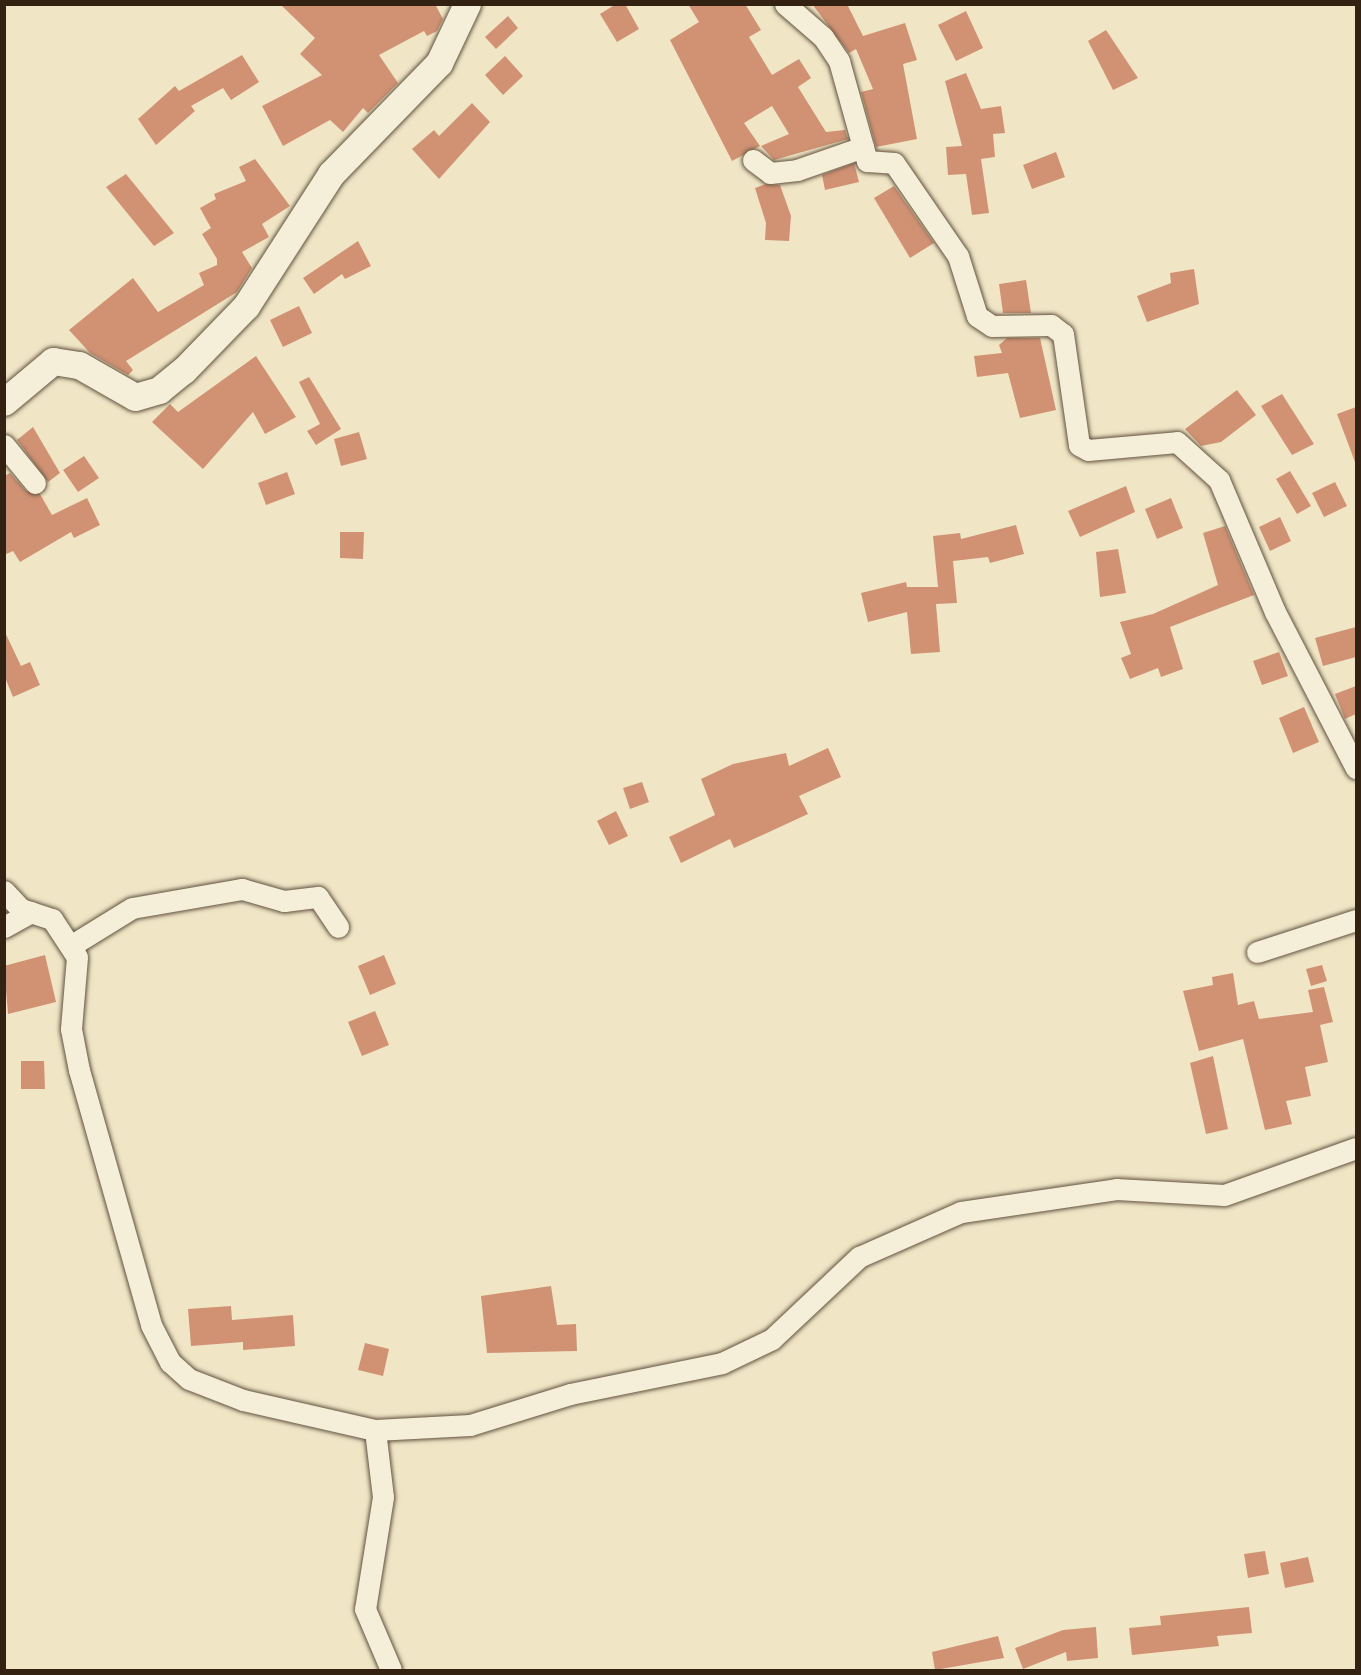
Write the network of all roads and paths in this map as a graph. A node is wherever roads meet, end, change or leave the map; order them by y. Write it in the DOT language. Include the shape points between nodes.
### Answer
graph roads {
  1 [pos="467,4"];
  2 [pos="785,4"];
  3 [pos="863,147"];
  4 [pos="753,160"];
  5 [pos="4,402"];
  6 [pos="4,445"];
  7 [pos="35,483"];
  8 [pos="1356,768"];
  9 [pos="4,891"];
  10 [pos="31,912"];
  11 [pos="1356,920"];
  12 [pos="4,927"];
  13 [pos="338,927"];
  14 [pos="72,945"];
  15 [pos="1257,952"];
  16 [pos="1356,1148"];
  17 [pos="375,1430"];
  18 [pos="391,1671"];
  1 -- 5 [label="street" via="439,63 331,174 235,321 184,370 159,390 135,397 79,365 53,361"];
  2 -- 3 [label="street" via="823,37 839,61"];
  3 -- 4 [label="street" via="797,170 770,173"];
  3 -- 8 [label="street" via="868,163 894,163 932,216 958,255 984,324 1050,325 1063,334 1079,445 1088,450 1177,442 1219,480 1275,612"];
  6 -- 7 [label="street"];
  9 -- 10 [label="street" via="21,909"];
  10 -- 12 [label="street"];
  10 -- 14 [label="street" via="52,919"];
  11 -- 15 [label="street"];
  13 -- 14 [label="street" via="318,897 284,901 242,889 132,908"];
  14 -- 17 [label="street" via="79,971 71,1029 79,1070 163,1352 179,1374 215,1390 286,1413"];
  16 -- 17 [label="street" via="1224,1195 1116,1189 962,1212 859,1257 772,1339 730,1360 570,1394 470,1425"];
  17 -- 18 [label="street" via="383,1490 365,1609"];
}
